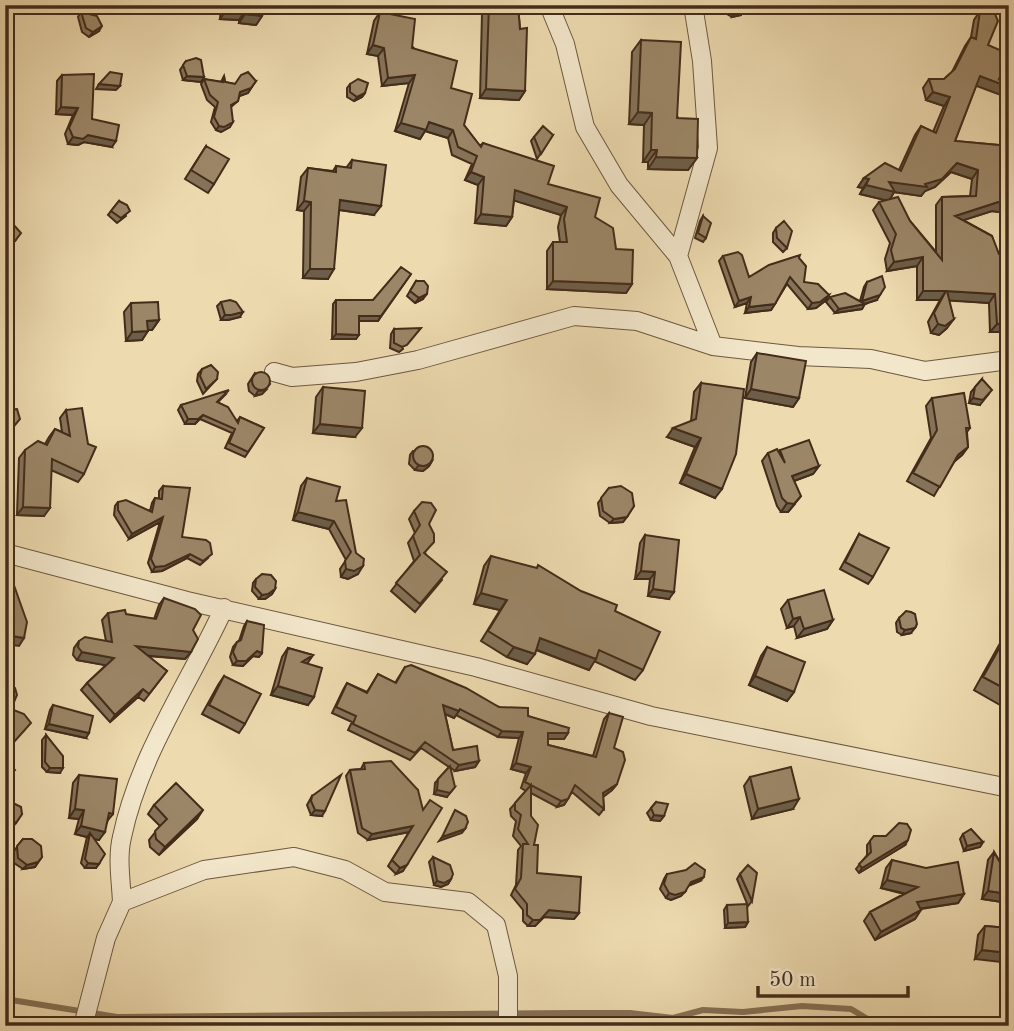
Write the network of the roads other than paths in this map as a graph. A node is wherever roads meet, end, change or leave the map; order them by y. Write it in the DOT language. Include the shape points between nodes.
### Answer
graph roads {
  1 [pos="549,5"];
  2 [pos="693,5"];
  3 [pos="678,256"];
  4 [pos="713,346"];
  5 [pos="1009,360"];
  6 [pos="274,372"];
  7 [pos="5,553"];
  8 [pos="224,608"];
  9 [pos="1009,788"];
  10 [pos="121,901"];
  11 [pos="83,1026"];
  12 [pos="508,1026"];
  1 -- 3 [label="street" via="565,44 585,127 619,185"];
  2 -- 3 [label="street" via="708,148"];
  3 -- 4 [label="street"];
  4 -- 5 [label="street" via="871,359 925,371"];
  4 -- 6 [label="street" via="637,321 574,316 418,360 356,372 292,377"];
  7 -- 8 [label="street"];
  8 -- 9 [label="street" via="476,667 652,716"];
  8 -- 10 [label="street" via="148,755 121,839"];
  10 -- 11 [label="street" via="106,938"];
  10 -- 12 [label="street" via="204,870 294,857 345,870 385,892 468,902 496,925 508,976"];
}
